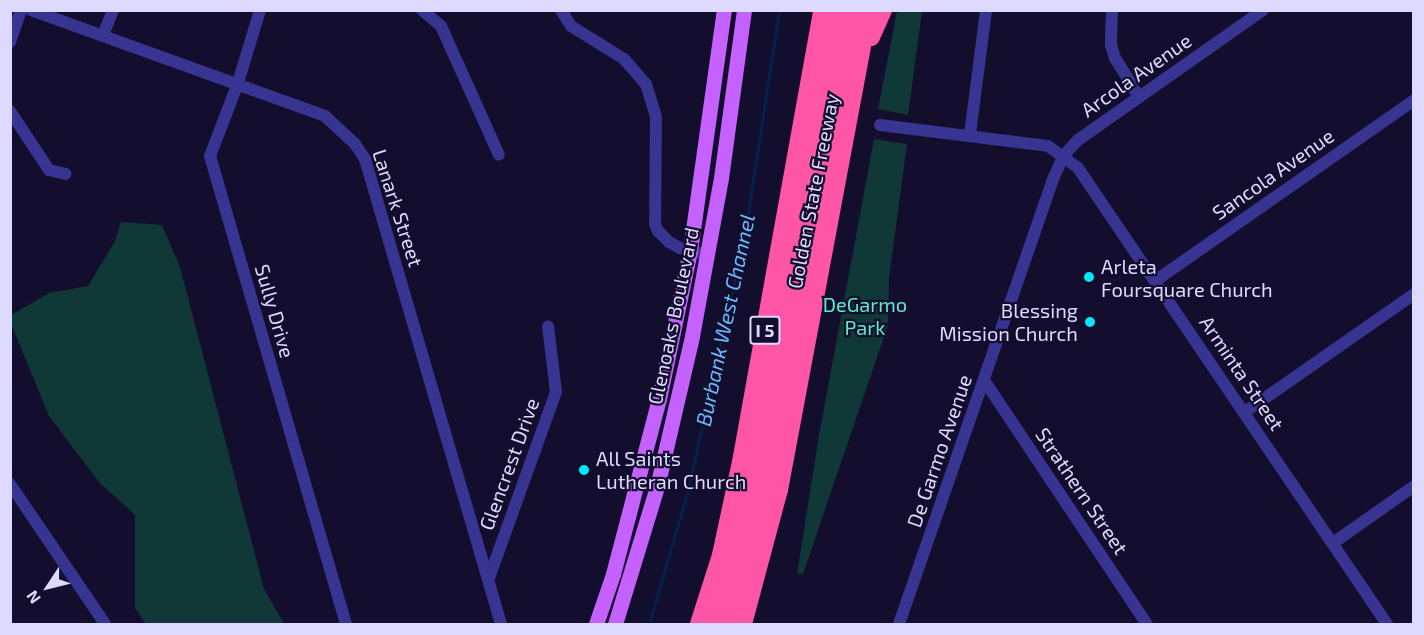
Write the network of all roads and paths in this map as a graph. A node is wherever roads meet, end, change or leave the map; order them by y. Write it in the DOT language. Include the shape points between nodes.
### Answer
graph roads {
  1 [pos="21,10"];
  2 [pos="31,10"];
  3 [pos="113,10"];
  4 [pos="260,10"];
  5 [pos="422,10"];
  6 [pos="561,10"];
  7 [pos="724,10"];
  8 [pos="744,10"];
  9 [pos="816,10"];
  10 [pos="822,10"];
  11 [pos="839,10"];
  12 [pos="854,10"];
  13 [pos="869,10"];
  14 [pos="883,10"];
  15 [pos="986,10"];
  16 [pos="1112,10"];
  17 [pos="1263,10"];
  18 [pos="818,33"];
  19 [pos="103,34"];
  20 [pos="10,42"];
  21 [pos="861,61"];
  22 [pos="238,83"];
  23 [pos="1139,97"];
  24 [pos="1413,100"];
  25 [pos="10,111"];
  26 [pos="880,125"];
  27 [pos="970,135"];
  28 [pos="500,155"];
  29 [pos="1064,155"];
  30 [pos="66,174"];
  31 [pos="690,251"];
  32 [pos="708,255"];
  33 [pos="1155,280"];
  34 [pos="1413,294"];
  35 [pos="548,326"];
  36 [pos="984,380"];
  37 [pos="1245,412"];
  38 [pos="10,484"];
  39 [pos="1413,486"];
  40 [pos="1333,543"];
  41 [pos="489,578"];
  42 [pos="903,622"];
  43 [pos="105,624"];
  44 [pos="346,624"];
  45 [pos="501,624"];
  46 [pos="596,624"];
  47 [pos="615,624"];
  48 [pos="699,624"];
  49 [pos="716,624"];
  50 [pos="730,624"];
  51 [pos="743,624"];
  52 [pos="1147,624"];
  53 [pos="1387,624"];
  1 -- 20 [label="street"];
  2 -- 19 [label="street, Lanark Street"];
  3 -- 19 [label="street"];
  4 -- 22 [label="street, Sully Drive"];
  5 -- 28 [label="street" via="441,26"];
  6 -- 31 [label="street" via="571,26 624,59 646,84 656,117 655,224 663,238"];
  7 -- 31 [label="main road, Glenoaks Boulevard"];
  8 -- 32 [label="main road, Glenoaks Boulevard"];
  9 -- 18 [label="highway"];
  10 -- 18 [label="highway, Golden State Freeway / I 5"];
  11 -- 49 [label="highway" via="748,501"];
  12 -- 50 [label="highway" via="776,441 761,514"];
  13 -- 21 [label="highway, Golden State Freeway / I 5"];
  14 -- 21 [label="highway"];
  15 -- 27 [label="street"];
  16 -- 23 [label="street" via="1111,45 1115,58"];
  17 -- 23 [label="street, Arcola Avenue"];
  18 -- 48 [label="highway, Golden State Freeway / I 5" via="741,462 721,555"];
  19 -- 22 [label="street, Lanark Street"];
  21 -- 51 [label="highway, Golden State Freeway / I 5" via="779,490"];
  22 -- 41 [label="street, Lanark Street" via="325,116 341,128 365,159"];
  22 -- 44 [label="street, Sully Drive" via="210,156"];
  23 -- 29 [label="street, Arcola Avenue" via="1078,140"];
  24 -- 33 [label="street, Sancola Avenue"];
  25 -- 30 [label="street" via="49,170"];
  26 -- 27 [label="street, Arminta Street"];
  27 -- 29 [label="street, Arminta Street" via="1048,146"];
  29 -- 33 [label="street, Arminta Street" via="1078,168"];
  29 -- 36 [label="street, De Garmo Avenue"];
  31 -- 32 [label="street"];
  31 -- 46 [label="main road, Glenoaks Boulevard" via="659,399"];
  32 -- 47 [label="main road, Glenoaks Boulevard" via="657,487"];
  33 -- 37 [label="street, Arminta Street"];
  34 -- 37 [label="street"];
  35 -- 41 [label="street, Glencrest Drive" via="556,392"];
  36 -- 42 [label="street, De Garmo Avenue"];
  36 -- 52 [label="street, Strathern Street"];
  37 -- 40 [label="street, Arminta Street"];
  38 -- 43 [label="street"];
  39 -- 40 [label="street"];
  40 -- 53 [label="street, Arminta Street"];
  41 -- 45 [label="street, Lanark Street"];
}
